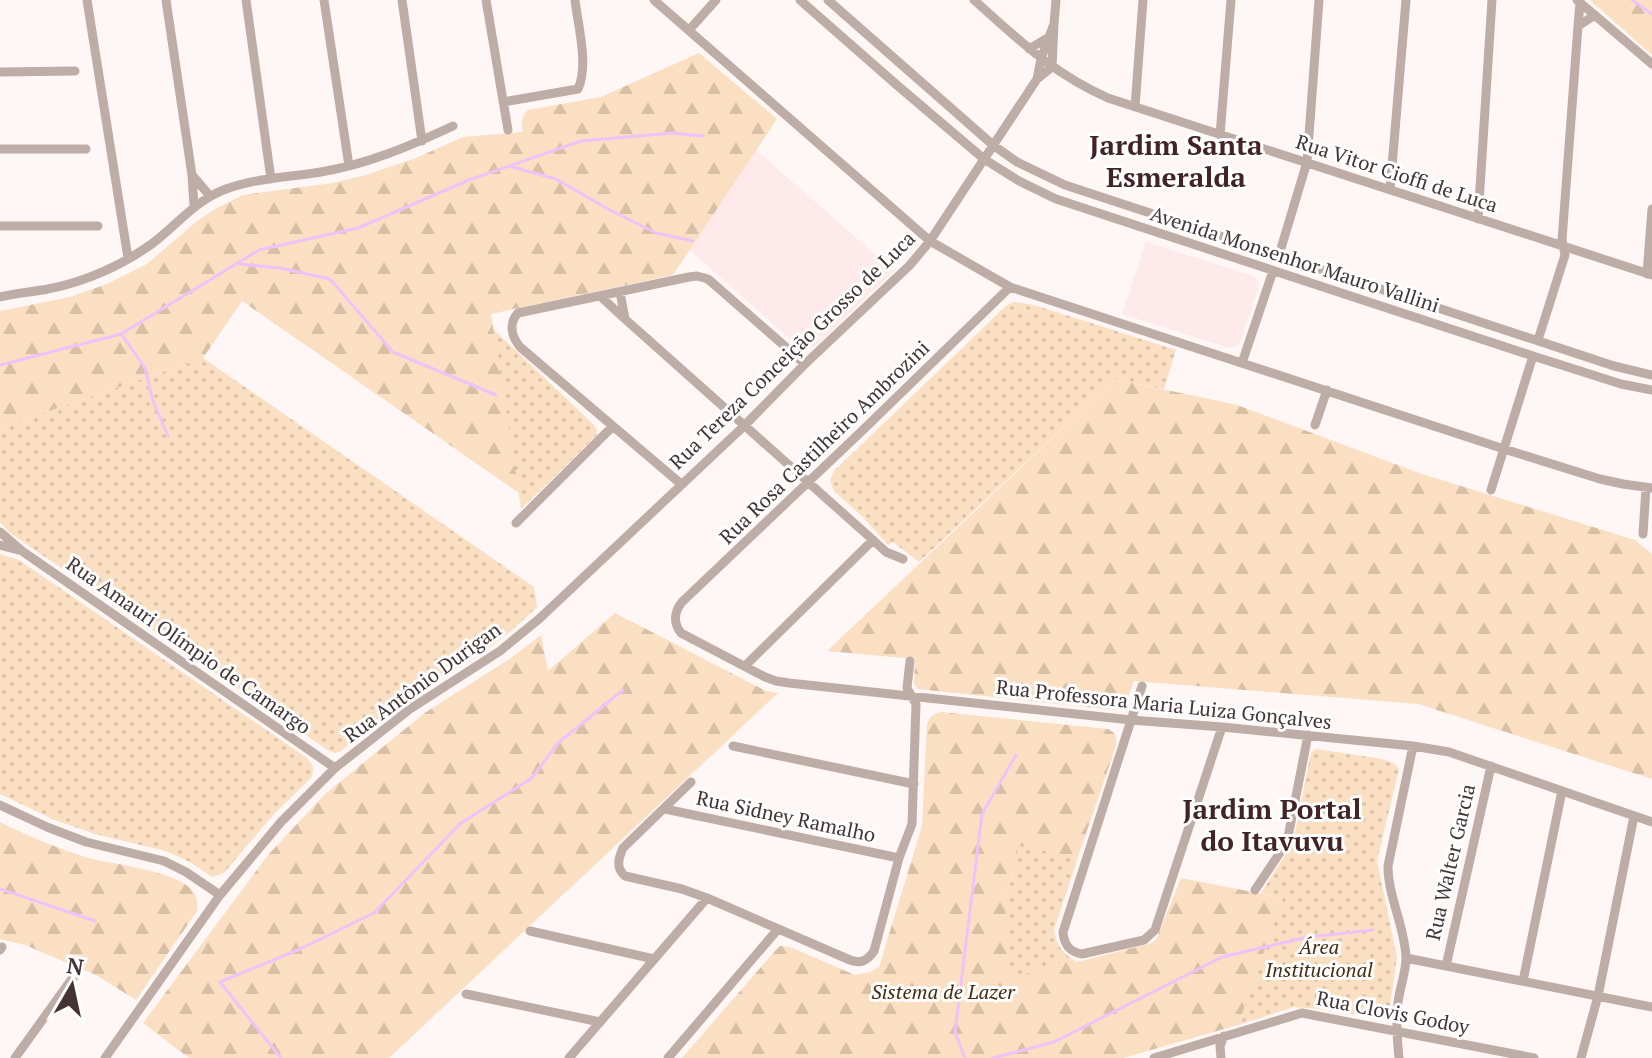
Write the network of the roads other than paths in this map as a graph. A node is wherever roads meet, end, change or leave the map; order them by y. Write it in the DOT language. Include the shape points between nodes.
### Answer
graph roads {
  1 [pos="87,0"];
  2 [pos="166,0"];
  3 [pos="246,0"];
  4 [pos="324,0"];
  5 [pos="402,0"];
  6 [pos="486,0"];
  7 [pos="575,0"];
  8 [pos="654,0"];
  9 [pos="716,0"];
  10 [pos="800,0"];
  11 [pos="828,0"];
  12 [pos="974,0"];
  13 [pos="1056,0"];
  14 [pos="1143,0"];
  15 [pos="1231,0"];
  16 [pos="1319,0"];
  17 [pos="1406,0"];
  18 [pos="1492,0"];
  19 [pos="1579,1"];
  20 [pos="1595,15"];
  21 [pos="1054,24"];
  22 [pos="1578,26"];
  23 [pos="689,30"];
  24 [pos="1049,37"];
  25 [pos="1029,49"];
  26 [pos="1041,59"];
  27 [pos="1652,64"];
  28 [pos="1052,67"];
  29 [pos="75,71"];
  30 [pos="0,72"];
  31 [pos="1037,79"];
  32 [pos="503,102"];
  33 [pos="1135,107"];
  34 [pos="453,126"];
  35 [pos="508,130"];
  36 [pos="1220,135"];
  37 [pos="422,141"];
  38 [pos="993,145"];
  39 [pos="0,149"];
  40 [pos="86,149"];
  41 [pos="984,159"];
  42 [pos="1307,162"];
  43 [pos="349,166"];
  44 [pos="192,175"];
  45 [pos="271,179"];
  46 [pos="1390,190"];
  47 [pos="210,196"];
  48 [pos="194,206"];
  49 [pos="1652,209"];
  50 [pos="1478,219"];
  51 [pos="0,226"];
  52 [pos="98,226"];
  53 [pos="930,241"];
  54 [pos="1564,246"];
  55 [pos="1279,255"];
  56 [pos="128,258"];
  57 [pos="1273,271"];
  58 [pos="1650,274"];
  59 [pos="1010,287"];
  60 [pos="620,292"];
  61 [pos="0,294"];
  62 [pos="600,296"];
  63 [pos="625,319"];
  64 [pos="1538,340"];
  65 [pos="1533,356"];
  66 [pos="1242,363"];
  67 [pos="805,364"];
  68 [pos="1652,375"];
  69 [pos="1327,390"];
  70 [pos="1652,390"];
  71 [pos="1315,425"];
  72 [pos="613,426"];
  73 [pos="744,426"];
  74 [pos="1504,449"];
  75 [pos="809,482"];
  76 [pos="681,484"];
  77 [pos="1649,488"];
  78 [pos="1491,490"];
  79 [pos="516,523"];
  80 [pos="0,532"];
  81 [pos="1643,534"];
  82 [pos="873,540"];
  83 [pos="0,545"];
  84 [pos="22,551"];
  85 [pos="903,559"];
  86 [pos="539,619"];
  87 [pos="676,627"];
  88 [pos="910,661"];
  89 [pos="745,666"];
  90 [pos="1142,686"];
  91 [pos="913,697"];
  92 [pos="1131,720"];
  93 [pos="1222,727"];
  94 [pos="1308,735"];
  95 [pos="733,746"];
  96 [pos="1413,746"];
  97 [pos="1491,766"];
  98 [pos="335,768"];
  99 [pos="691,782"];
  100 [pos="914,784"];
  101 [pos="1562,791"];
  102 [pos="0,805"];
  103 [pos="665,809"];
  104 [pos="1634,816"];
  105 [pos="1652,822"];
  106 [pos="899,858"];
  107 [pos="1255,890"];
  108 [pos="220,895"];
  109 [pos="707,898"];
  110 [pos="778,929"];
  111 [pos="530,931"];
  112 [pos="1406,958"];
  113 [pos="654,959"];
  114 [pos="1446,966"];
  115 [pos="74,976"];
  116 [pos="1523,981"];
  117 [pos="466,994"];
  118 [pos="1598,996"];
  119 [pos="1652,1007"];
  120 [pos="600,1022"];
  121 [pos="1396,1031"];
  122 [pos="1224,1036"];
  123 [pos="15,1058"];
  124 [pos="105,1058"];
  125 [pos="569,1058"];
  126 [pos="668,1058"];
  127 [pos="1154,1058"];
  128 [pos="1221,1058"];
  129 [pos="1399,1058"];
  130 [pos="1534,1058"];
  131 [pos="1581,1058"];
  1 -- 56 [label="street"];
  2 -- 44 [label="street"];
  3 -- 45 [label="street"];
  4 -- 43 [label="street"];
  5 -- 37 [label="street"];
  6 -- 32 [label="street"];
  7 -- 32 [label="street" via="583,63 578,89"];
  8 -- 23 [label="street"];
  9 -- 23 [label="street"];
  10 -- 41 [label="street, Avenida Monsenhor Mauro Vallini"];
  11 -- 38 [label="street, Avenida Monsenhor Mauro Vallini"];
  12 -- 25 [label="street, Rua Vitor Cioffi de Luca"];
  13 -- 21 [label="street, Rua Tereza Conceição Grosso de Luca"];
  14 -- 33 [label="street"];
  15 -- 36 [label="street"];
  16 -- 42 [label="street"];
  17 -- 46 [label="street"];
  18 -- 50 [label="street"];
  19 -- 20 [label="street"];
  19 -- 22 [label="street"];
  20 -- 22 [label="street"];
  20 -- 27 [label="street"];
  21 -- 24 [label="street, Rua Tereza Conceição Grosso de Luca"];
  21 -- 28 [label="street, Rua Tereza Conceição Grosso de Luca"];
  22 -- 54 [label="street"];
  23 -- 53 [label="street"];
  24 -- 25 [label="street"];
  24 -- 26 [label="street, Rua Tereza Conceição Grosso de Luca"];
  25 -- 26 [label="street, Rua Vitor Cioffi de Luca"];
  26 -- 28 [label="street, Rua Vitor Cioffi de Luca"];
  26 -- 31 [label="street, Rua Tereza Conceição Grosso de Luca"];
  28 -- 31 [label="street, Rua Tereza Conceição Grosso de Luca"];
  28 -- 33 [label="street, Rua Vitor Cioffi de Luca" via="1089,90"];
  29 -- 30 [label="street"];
  31 -- 38 [label="street, Rua Tereza Conceição Grosso de Luca"];
  32 -- 35 [label="street"];
  33 -- 36 [label="street, Rua Vitor Cioffi de Luca"];
  34 -- 37 [label="street"];
  36 -- 42 [label="street, Rua Vitor Cioffi de Luca"];
  37 -- 43 [label="street"];
  38 -- 41 [label="street, Rua Tereza Conceição Grosso de Luca"];
  38 -- 55 [label="street, Avenida Monsenhor Mauro Vallini" via="1065,185"];
  39 -- 40 [label="street"];
  41 -- 53 [label="street, Rua Tereza Conceição Grosso de Luca"];
  41 -- 57 [label="street, Avenida Monsenhor Mauro Vallini" via="1056,199"];
  42 -- 46 [label="street, Rua Vitor Cioffi de Luca"];
  42 -- 55 [label="street"];
  43 -- 45 [label="street"];
  44 -- 47 [label="street"];
  44 -- 48 [label="street"];
  45 -- 47 [label="street"];
  46 -- 50 [label="street, Rua Vitor Cioffi de Luca"];
  47 -- 48 [label="street"];
  48 -- 56 [label="street"];
  49 -- 58 [label="street"];
  50 -- 54 [label="street, Rua Vitor Cioffi de Luca"];
  51 -- 52 [label="street"];
  53 -- 59 [label="street"];
  53 -- 67 [label="street, Rua Tereza Conceição Grosso de Luca"];
  54 -- 58 [label="street, Rua Vitor Cioffi de Luca"];
  54 -- 64 [label="street"];
  55 -- 64 [label="street, Avenida Monsenhor Mauro Vallini"];
  56 -- 61 [label="street" via="64,285"];
  57 -- 65 [label="street, Avenida Monsenhor Mauro Vallini"];
  57 -- 66 [label="street"];
  59 -- 66 [label="street"];
  59 -- 75 [label="street, Rua Rosa Castilheiro Ambrozini"];
  60 -- 62 [label="street"];
  60 -- 63 [label="street"];
  60 -- 67 [label="street" via="703,277"];
  62 -- 63 [label="street"];
  62 -- 72 [label="street" via="524,311 514,318 512,329 520,347"];
  63 -- 73 [label="street"];
  64 -- 68 [label="street, Avenida Monsenhor Mauro Vallini"];
  65 -- 70 [label="street, Avenida Monsenhor Mauro Vallini"];
  65 -- 74 [label="street"];
  66 -- 69 [label="street"];
  67 -- 73 [label="street, Rua Tereza Conceição Grosso de Luca"];
  69 -- 71 [label="street"];
  69 -- 74 [label="street"];
  72 -- 76 [label="street"];
  72 -- 79 [label="street"];
  73 -- 75 [label="street"];
  73 -- 76 [label="street, Rua Tereza Conceição Grosso de Luca"];
  74 -- 77 [label="street" via="1600,479"];
  74 -- 78 [label="street"];
  75 -- 82 [label="street"];
  75 -- 87 [label="street, Rua Rosa Castilheiro Ambrozini" via="682,602"];
  76 -- 86 [label="street, Rua Tereza Conceição Grosso de Luca"];
  77 -- 81 [label="street"];
  80 -- 84 [label="street, Rua Amauri Olímpio de Camargo"];
  82 -- 85 [label="street"];
  82 -- 89 [label="street"];
  83 -- 84 [label="street, Rua Amauri Olímpio de Camargo"];
  84 -- 98 [label="street, Rua Amauri Olímpio de Camargo"];
  86 -- 98 [label="street, Rua Antônio Durigan"];
  87 -- 89 [label="street, Rua Professora Maria Luiza Gonçalves"];
  88 -- 91 [label="street" via="907,688"];
  89 -- 91 [label="street, Rua Professora Maria Luiza Gonçalves" via="776,681"];
  90 -- 92 [label="street"];
  91 -- 92 [label="street, Rua Professora Maria Luiza Gonçalves"];
  91 -- 100 [label="street"];
  92 -- 93 [label="street, Rua Professora Maria Luiza Gonçalves"];
  92 -- 93 [label="street" via="1063,932 1075,953 1144,940 1155,930"];
  93 -- 94 [label="street, Rua Professora Maria Luiza Gonçalves"];
  94 -- 96 [label="street, Rua Professora Maria Luiza Gonçalves"];
  94 -- 107 [label="street" via="1287,842"];
  95 -- 100 [label="street"];
  96 -- 97 [label="street, Rua Professora Maria Luiza Gonçalves"];
  96 -- 112 [label="street" via="1388,866"];
  97 -- 101 [label="street, Rua Professora Maria Luiza Gonçalves"];
  97 -- 114 [label="street, Rua Walter Garcia"];
  98 -- 108 [label="street, Rua Antônio Durigan"];
  99 -- 103 [label="street"];
  100 -- 106 [label="street" via="912,824"];
  101 -- 104 [label="street, Rua Professora Maria Luiza Gonçalves"];
  101 -- 116 [label="street"];
  102 -- 108 [label="street" via="86,842 164,861"];
  103 -- 106 [label="street, Rua Sidney Ramalho"];
  103 -- 109 [label="street" via="623,848 620,871"];
  104 -- 105 [label="street, Rua Professora Maria Luiza Gonçalves"];
  104 -- 118 [label="street"];
  106 -- 110 [label="street" via="874,951 865,961 850,960"];
  108 -- 124 [label="street, Rua Antônio Durigan"];
  109 -- 110 [label="street"];
  109 -- 113 [label="street"];
  110 -- 126 [label="street"];
  111 -- 113 [label="street"];
  112 -- 114 [label="street"];
  112 -- 121 [label="street"];
  113 -- 120 [label="street"];
  114 -- 116 [label="street"];
  115 -- 123 [label="street"];
  116 -- 118 [label="street"];
  117 -- 120 [label="street"];
  118 -- 119 [label="street"];
  118 -- 131 [label="street"];
  120 -- 125 [label="street"];
  121 -- 122 [label="street, Rua Clovis Godoy" via="1302,1013"];
  121 -- 129 [label="street"];
  121 -- 130 [label="street, Rua Clovis Godoy"];
  122 -- 127 [label="street, Rua Clovis Godoy"];
  122 -- 128 [label="street"];
}
